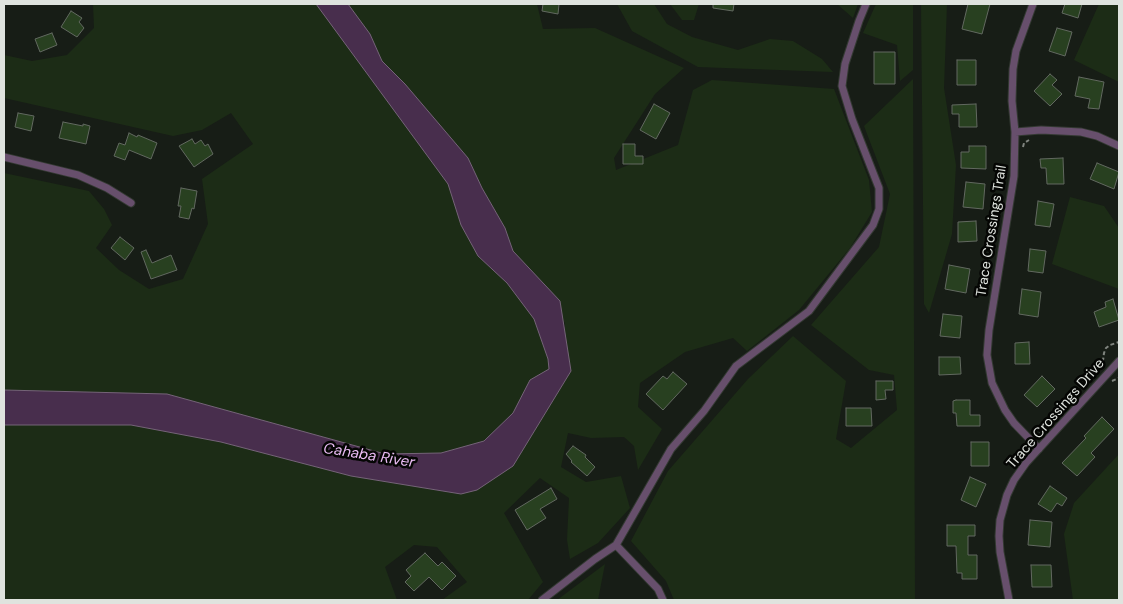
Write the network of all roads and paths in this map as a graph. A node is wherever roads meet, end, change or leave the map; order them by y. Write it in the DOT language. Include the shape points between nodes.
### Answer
graph roads {
  1 [pos="866,4"];
  2 [pos="1033,4"];
  3 [pos="1015,132"];
  4 [pos="1032,139"];
  5 [pos="1119,146"];
  6 [pos="1023,148"];
  7 [pos="4,157"];
  8 [pos="131,203"];
  9 [pos="1119,342"];
  10 [pos="1119,361"];
  11 [pos="1102,369"];
  12 [pos="1119,378"];
  13 [pos="1110,383"];
  14 [pos="1029,428"];
  15 [pos="1046,430"];
  16 [pos="1039,449"];
  17 [pos="616,546"];
  18 [pos="542,600"];
  19 [pos="663,600"];
  20 [pos="1009,600"];
  1 -- 17 [label="street" via="845,64 842,86 879,188 879,209 873,225 808,311 736,366 704,412 671,449"];
  2 -- 3 [label="street, Trace Crossings Trail" via="1013,69"];
  3 -- 5 [label="street" via="1081,132"];
  3 -- 16 [label="street, Trace Crossings Trail" via="1013,184 987,355 992,383 1005,410"];
  4 -- 6 [label="path" via="1024,143"];
  7 -- 8 [label="street" via="78,175"];
  9 -- 11 [label="path" via="1106,348"];
  10 -- 16 [label="street, Trace Crossings Drive"];
  12 -- 13 [label="path"];
  14 -- 15 [label="path" via="1037,434"];
  16 -- 20 [label="street, Trace Crossings Drive" via="1014,480 1000,520 1000,552"];
  17 -- 18 [label="street"];
  17 -- 19 [label="street" via="658,589"];
}
